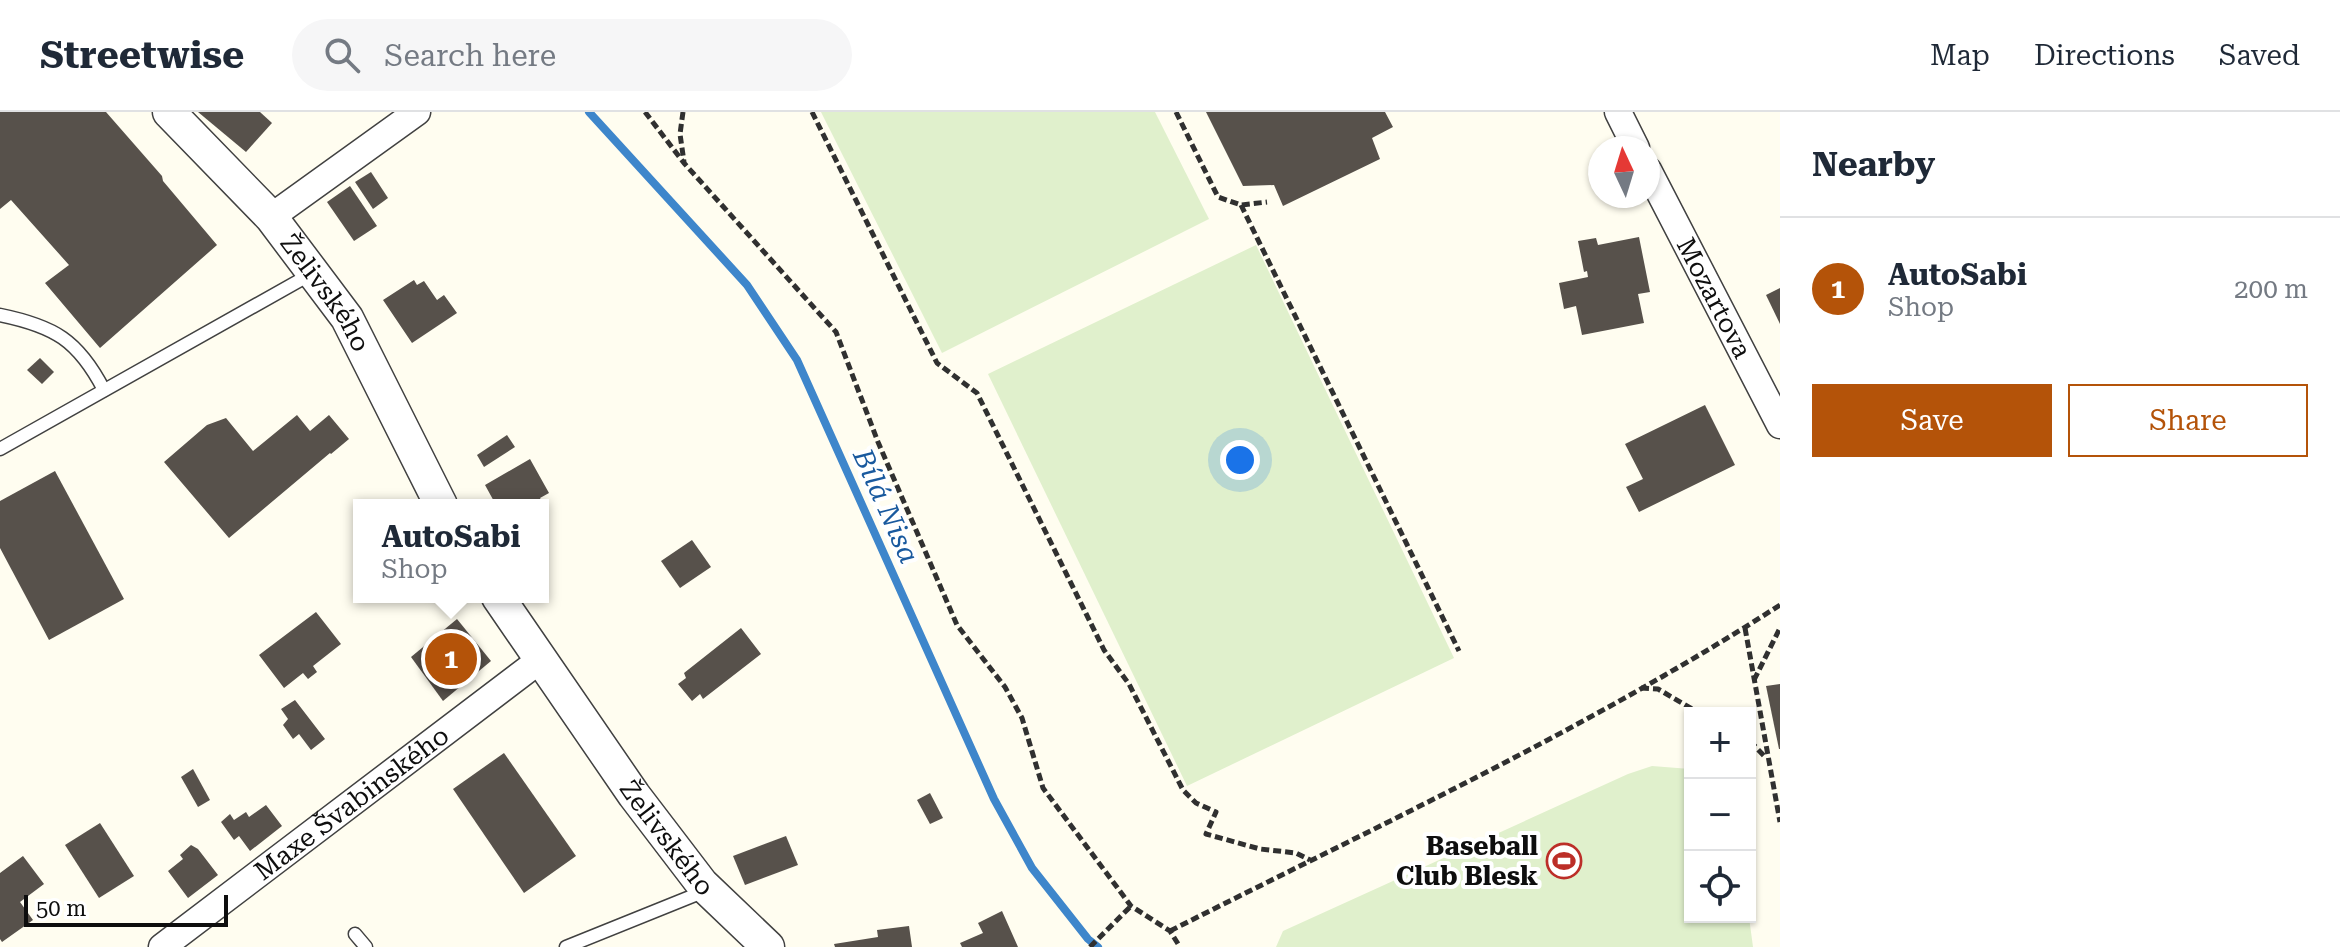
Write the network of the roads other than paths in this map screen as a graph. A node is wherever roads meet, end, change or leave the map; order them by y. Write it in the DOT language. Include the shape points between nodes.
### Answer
graph roads {
  1 [pos="169,112"];
  2 [pos="417,112"];
  3 [pos="1618,112"];
  4 [pos="1630,136"];
  5 [pos="1660,193"];
  6 [pos="271,217"];
  7 [pos="312,273"];
  8 [pos="0,315"];
  9 [pos="104,390"];
  10 [pos="1780,425"];
  11 [pos="0,449"];
  12 [pos="438,499"];
  13 [pos="502,603"];
  14 [pos="540,660"];
  15 [pos="708,890"];
  16 [pos="355,934"];
  17 [pos="162,947"];
  18 [pos="366,947"];
  19 [pos="566,947"];
  20 [pos="768,947"];
  1 -- 6 [label="street, Želivského"];
  2 -- 6 [label="street"];
  3 -- 4 [label="street"];
  5 -- 10 [label="street, Mozartova"];
  6 -- 7 [label="street, Želivského"];
  7 -- 9 [label="lane"];
  7 -- 12 [label="street, Želivského" via="347,318"];
  8 -- 9 [label="lane" via="62,336 89,363"];
  9 -- 11 [label="lane"];
  13 -- 14 [label="street, Želivského"];
  14 -- 15 [label="street, Želivského"];
  14 -- 17 [label="street, Maxe Švabinského"];
  15 -- 19 [label="lane"];
  15 -- 20 [label="street, Želivského"];
  16 -- 18 [label="lane"];
}
